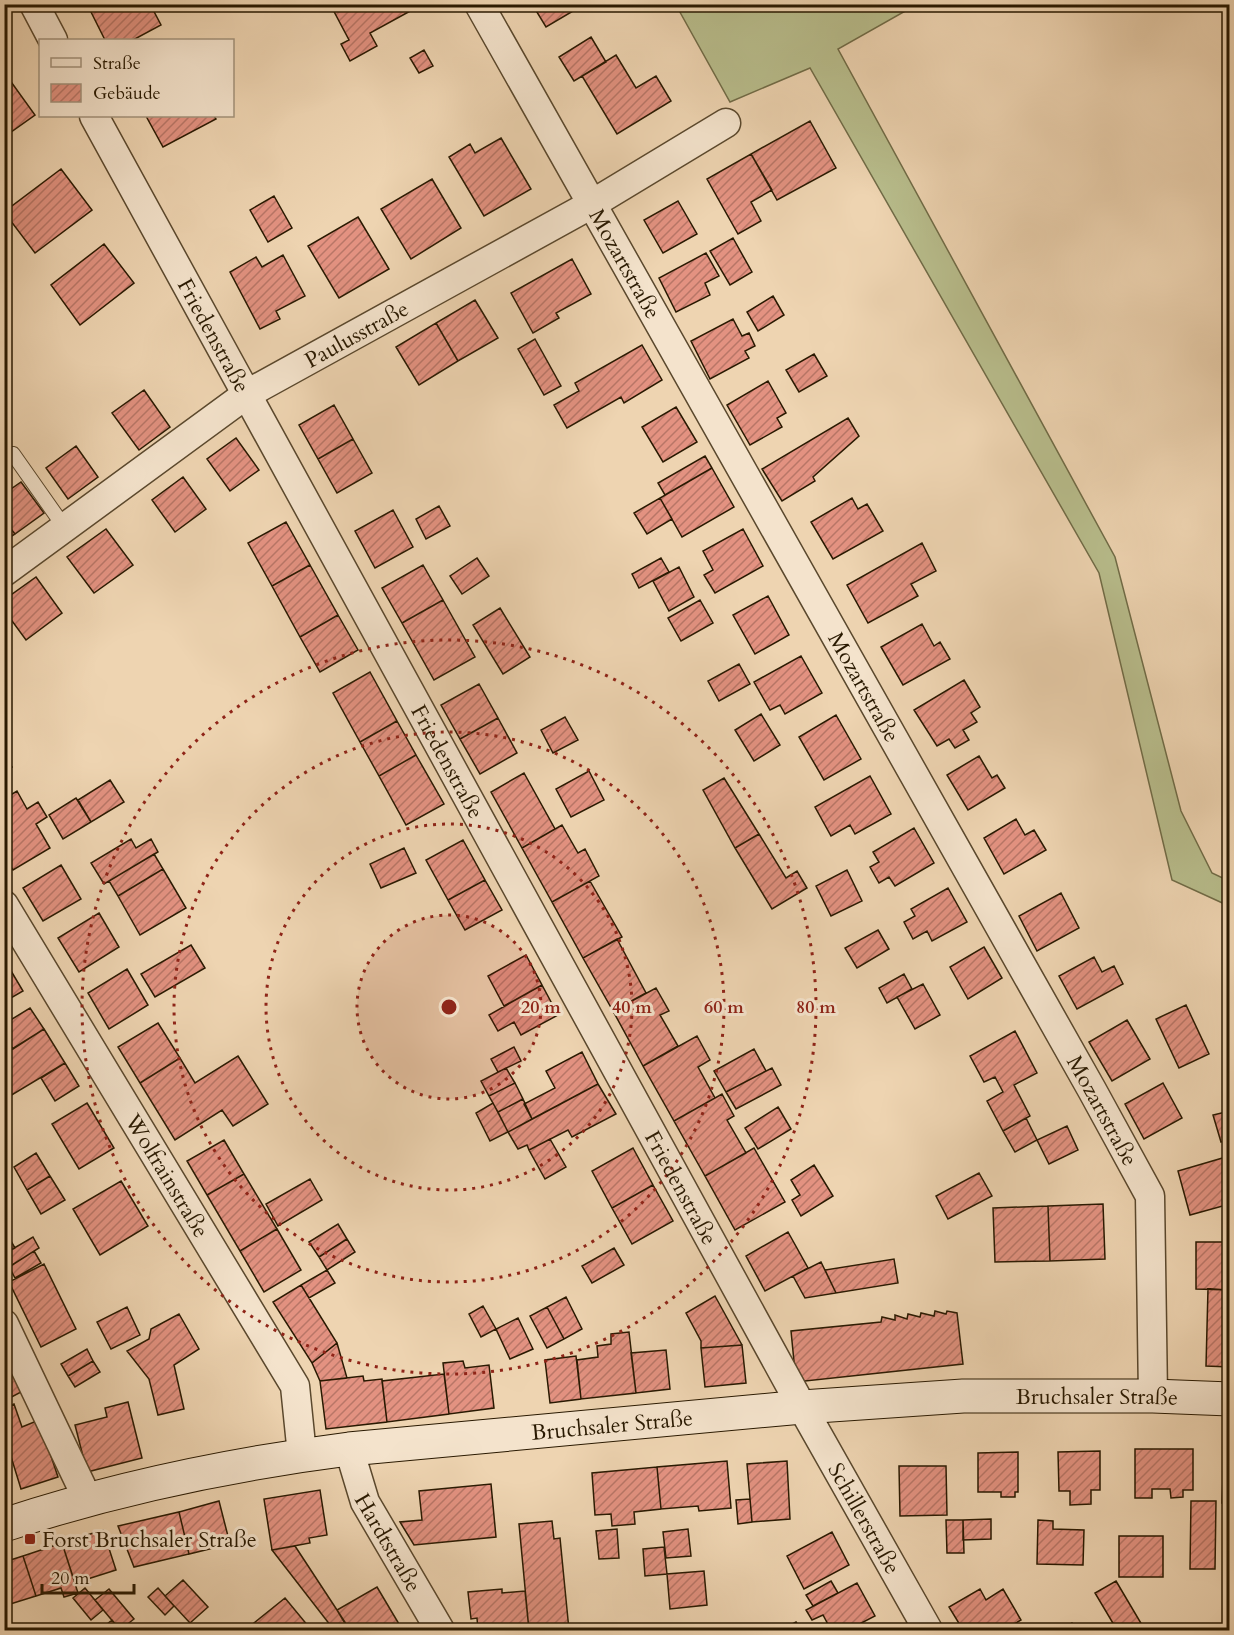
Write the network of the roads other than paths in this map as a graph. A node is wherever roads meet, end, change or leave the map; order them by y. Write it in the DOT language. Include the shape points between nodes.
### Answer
graph roads {
  1 [pos="34,4"];
  2 [pos="479,4"];
  3 [pos="52,39"];
  4 [pos="95,117"];
  5 [pos="726,123"];
  6 [pos="592,204"];
  7 [pos="247,394"];
  8 [pos="13,454"];
  9 [pos="64,528"];
  10 [pos="4,572"];
  11 [pos="4,905"];
  12 [pos="4,1324"];
  13 [pos="1152,1396"];
  14 [pos="1230,1399"];
  15 [pos="802,1407"];
  16 [pos="349,1449"];
  17 [pos="302,1455"];
  18 [pos="88,1500"];
  19 [pos="4,1525"];
  20 [pos="440,1630"];
  21 [pos="928,1630"];
  1 -- 3 [label="street"];
  2 -- 6 [label="street, Mozartstraße"];
  4 -- 7 [label="street, Friedenstraße"];
  5 -- 6 [label="street, Paulusstraße"];
  6 -- 7 [label="street, Paulusstraße"];
  6 -- 13 [label="street, Mozartstraße" via="1150,1196"];
  7 -- 9 [label="street, Paulusstraße"];
  7 -- 15 [label="street, Friedenstraße"];
  8 -- 9 [label="lane"];
  9 -- 10 [label="street, Paulusstraße"];
  11 -- 17 [label="street, Wolfrainstraße" via="295,1386"];
  12 -- 18 [label="street"];
  13 -- 14 [label="street, Bruchsaler Straße"];
  13 -- 15 [label="street, Bruchsaler Straße" via="963,1396"];
  15 -- 16 [label="street, Bruchsaler Straße"];
  15 -- 21 [label="street, Schillerstraße"];
  16 -- 17 [label="street, Bruchsaler Straße"];
  16 -- 20 [label="street, Hardtstraße" via="365,1502"];
  17 -- 18 [label="street, Bruchsaler Straße"];
  18 -- 19 [label="street, Bruchsaler Straße"];
}
